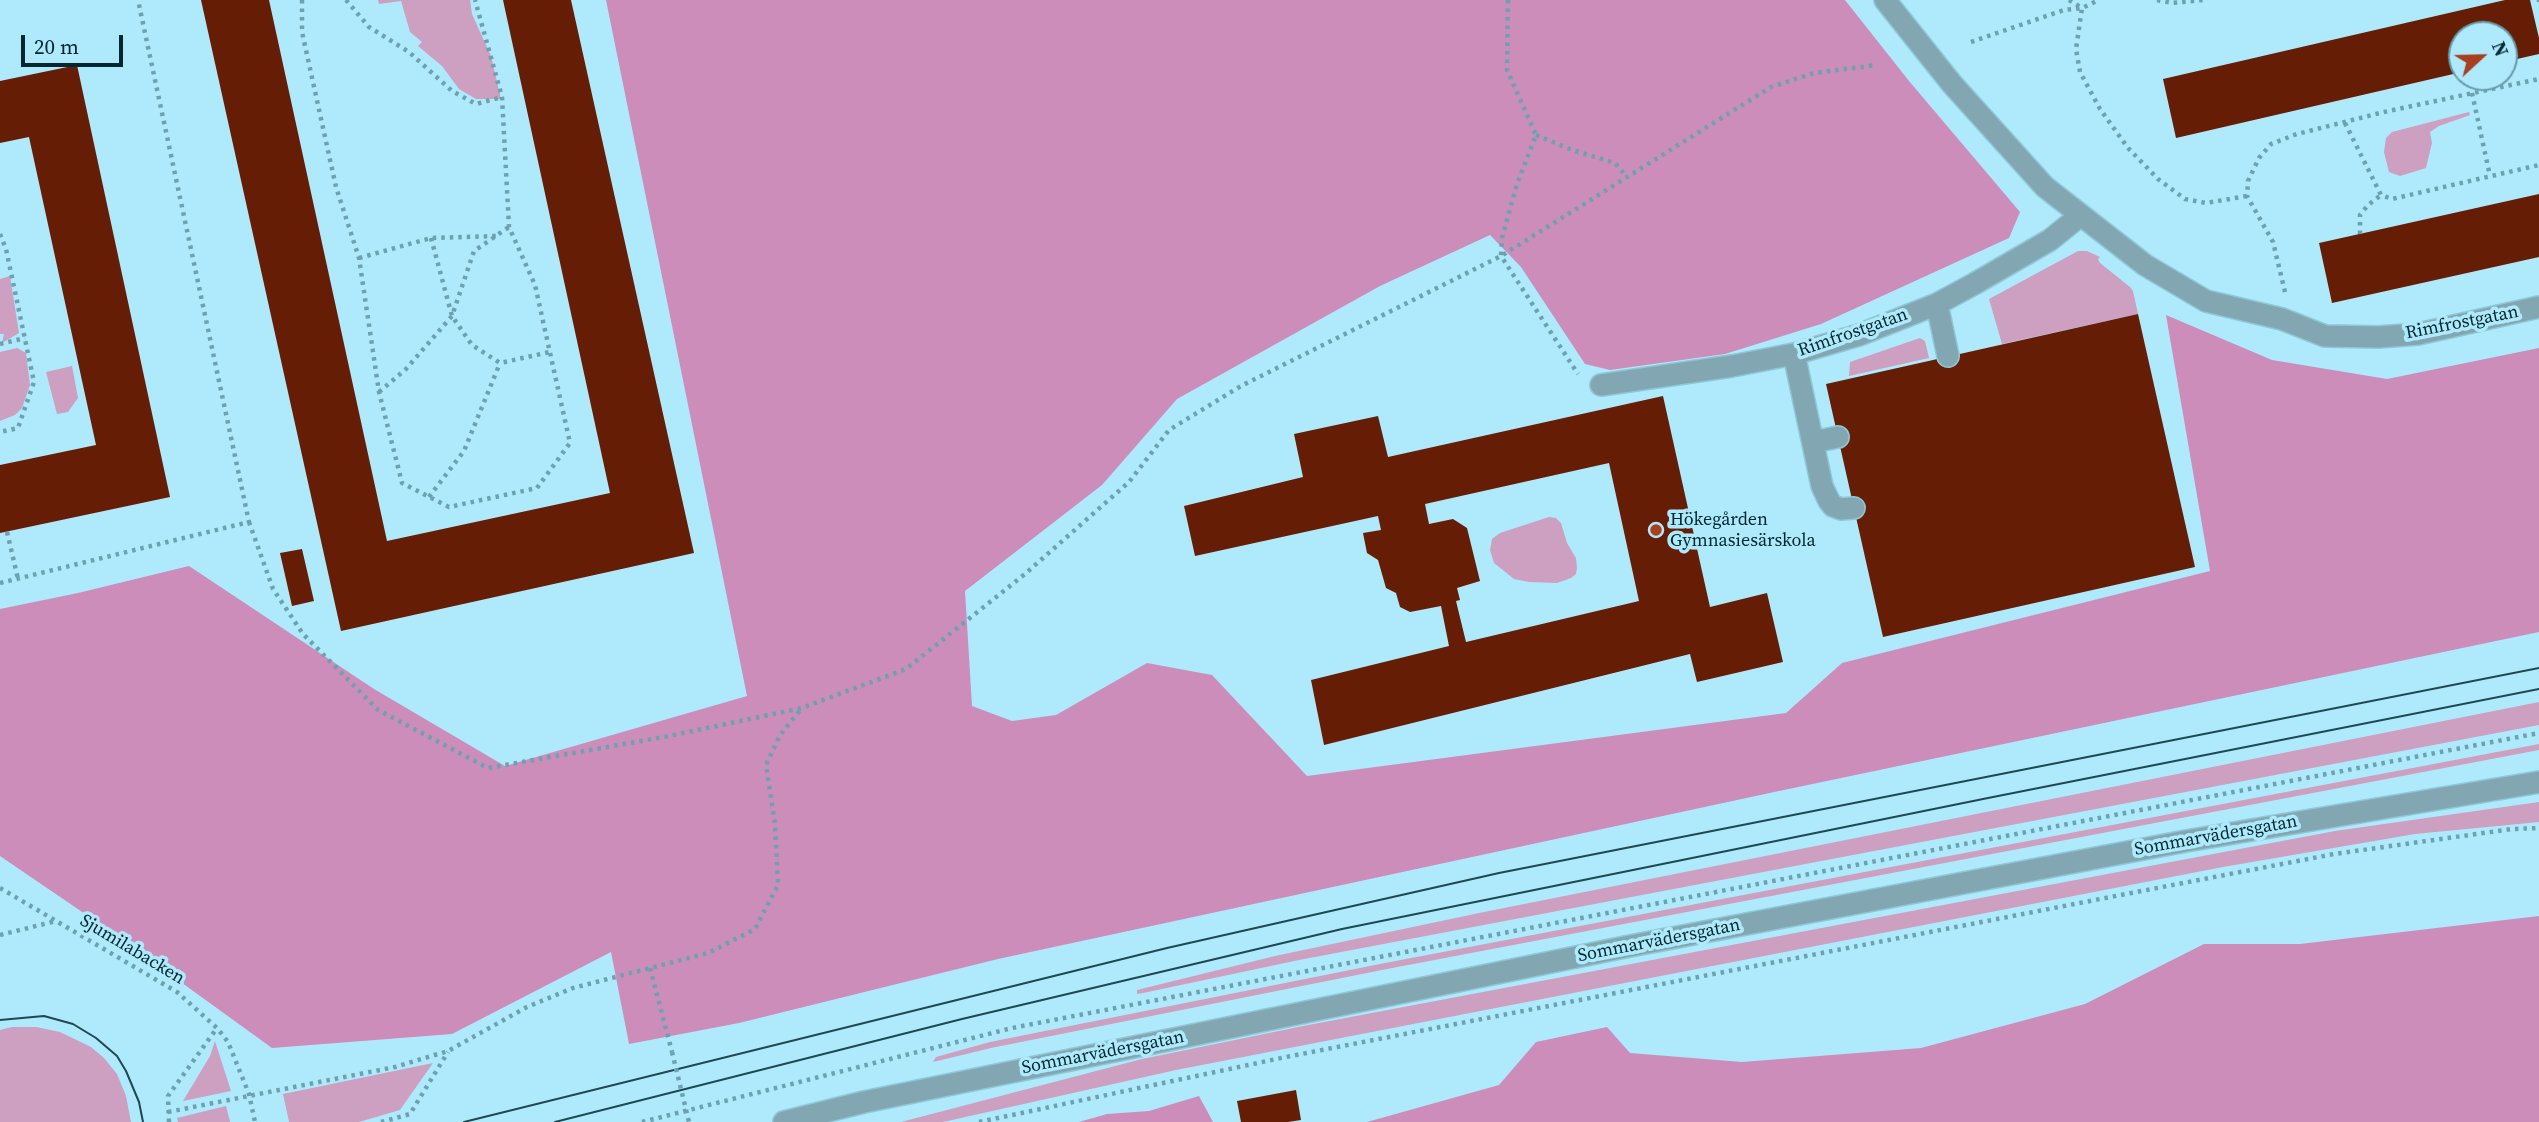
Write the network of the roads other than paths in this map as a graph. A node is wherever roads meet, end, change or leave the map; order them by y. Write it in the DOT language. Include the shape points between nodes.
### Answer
graph roads {
  1 [pos="1885,0"];
  2 [pos="2081,215"];
  3 [pos="1937,303"];
  4 [pos="2539,307"];
  5 [pos="1794,354"];
  6 [pos="1948,356"];
  7 [pos="1601,385"];
  8 [pos="1838,437"];
  9 [pos="1813,442"];
  10 [pos="1854,508"];
  11 [pos="2539,782"];
  12 [pos="784,1122"];
  1 -- 2 [label="street, Rimfrostgatan" via="1952,84 2045,187"];
  2 -- 3 [label="street, Rimfrostgatan" via="2050,240"];
  2 -- 4 [label="street, Rimfrostgatan" via="2145,265 2206,301 2282,319 2325,336 2418,334"];
  3 -- 5 [label="street, Rimfrostgatan" via="1859,335"];
  3 -- 6 [label="street"];
  5 -- 7 [label="street, Rimfrostgatan"];
  5 -- 9 [label="street"];
  8 -- 9 [label="street"];
  9 -- 10 [label="street" via="1829,501 1841,509"];
  11 -- 12 [label="street, Sommarvädersgatan" via="2186,841 1657,941"];
}
